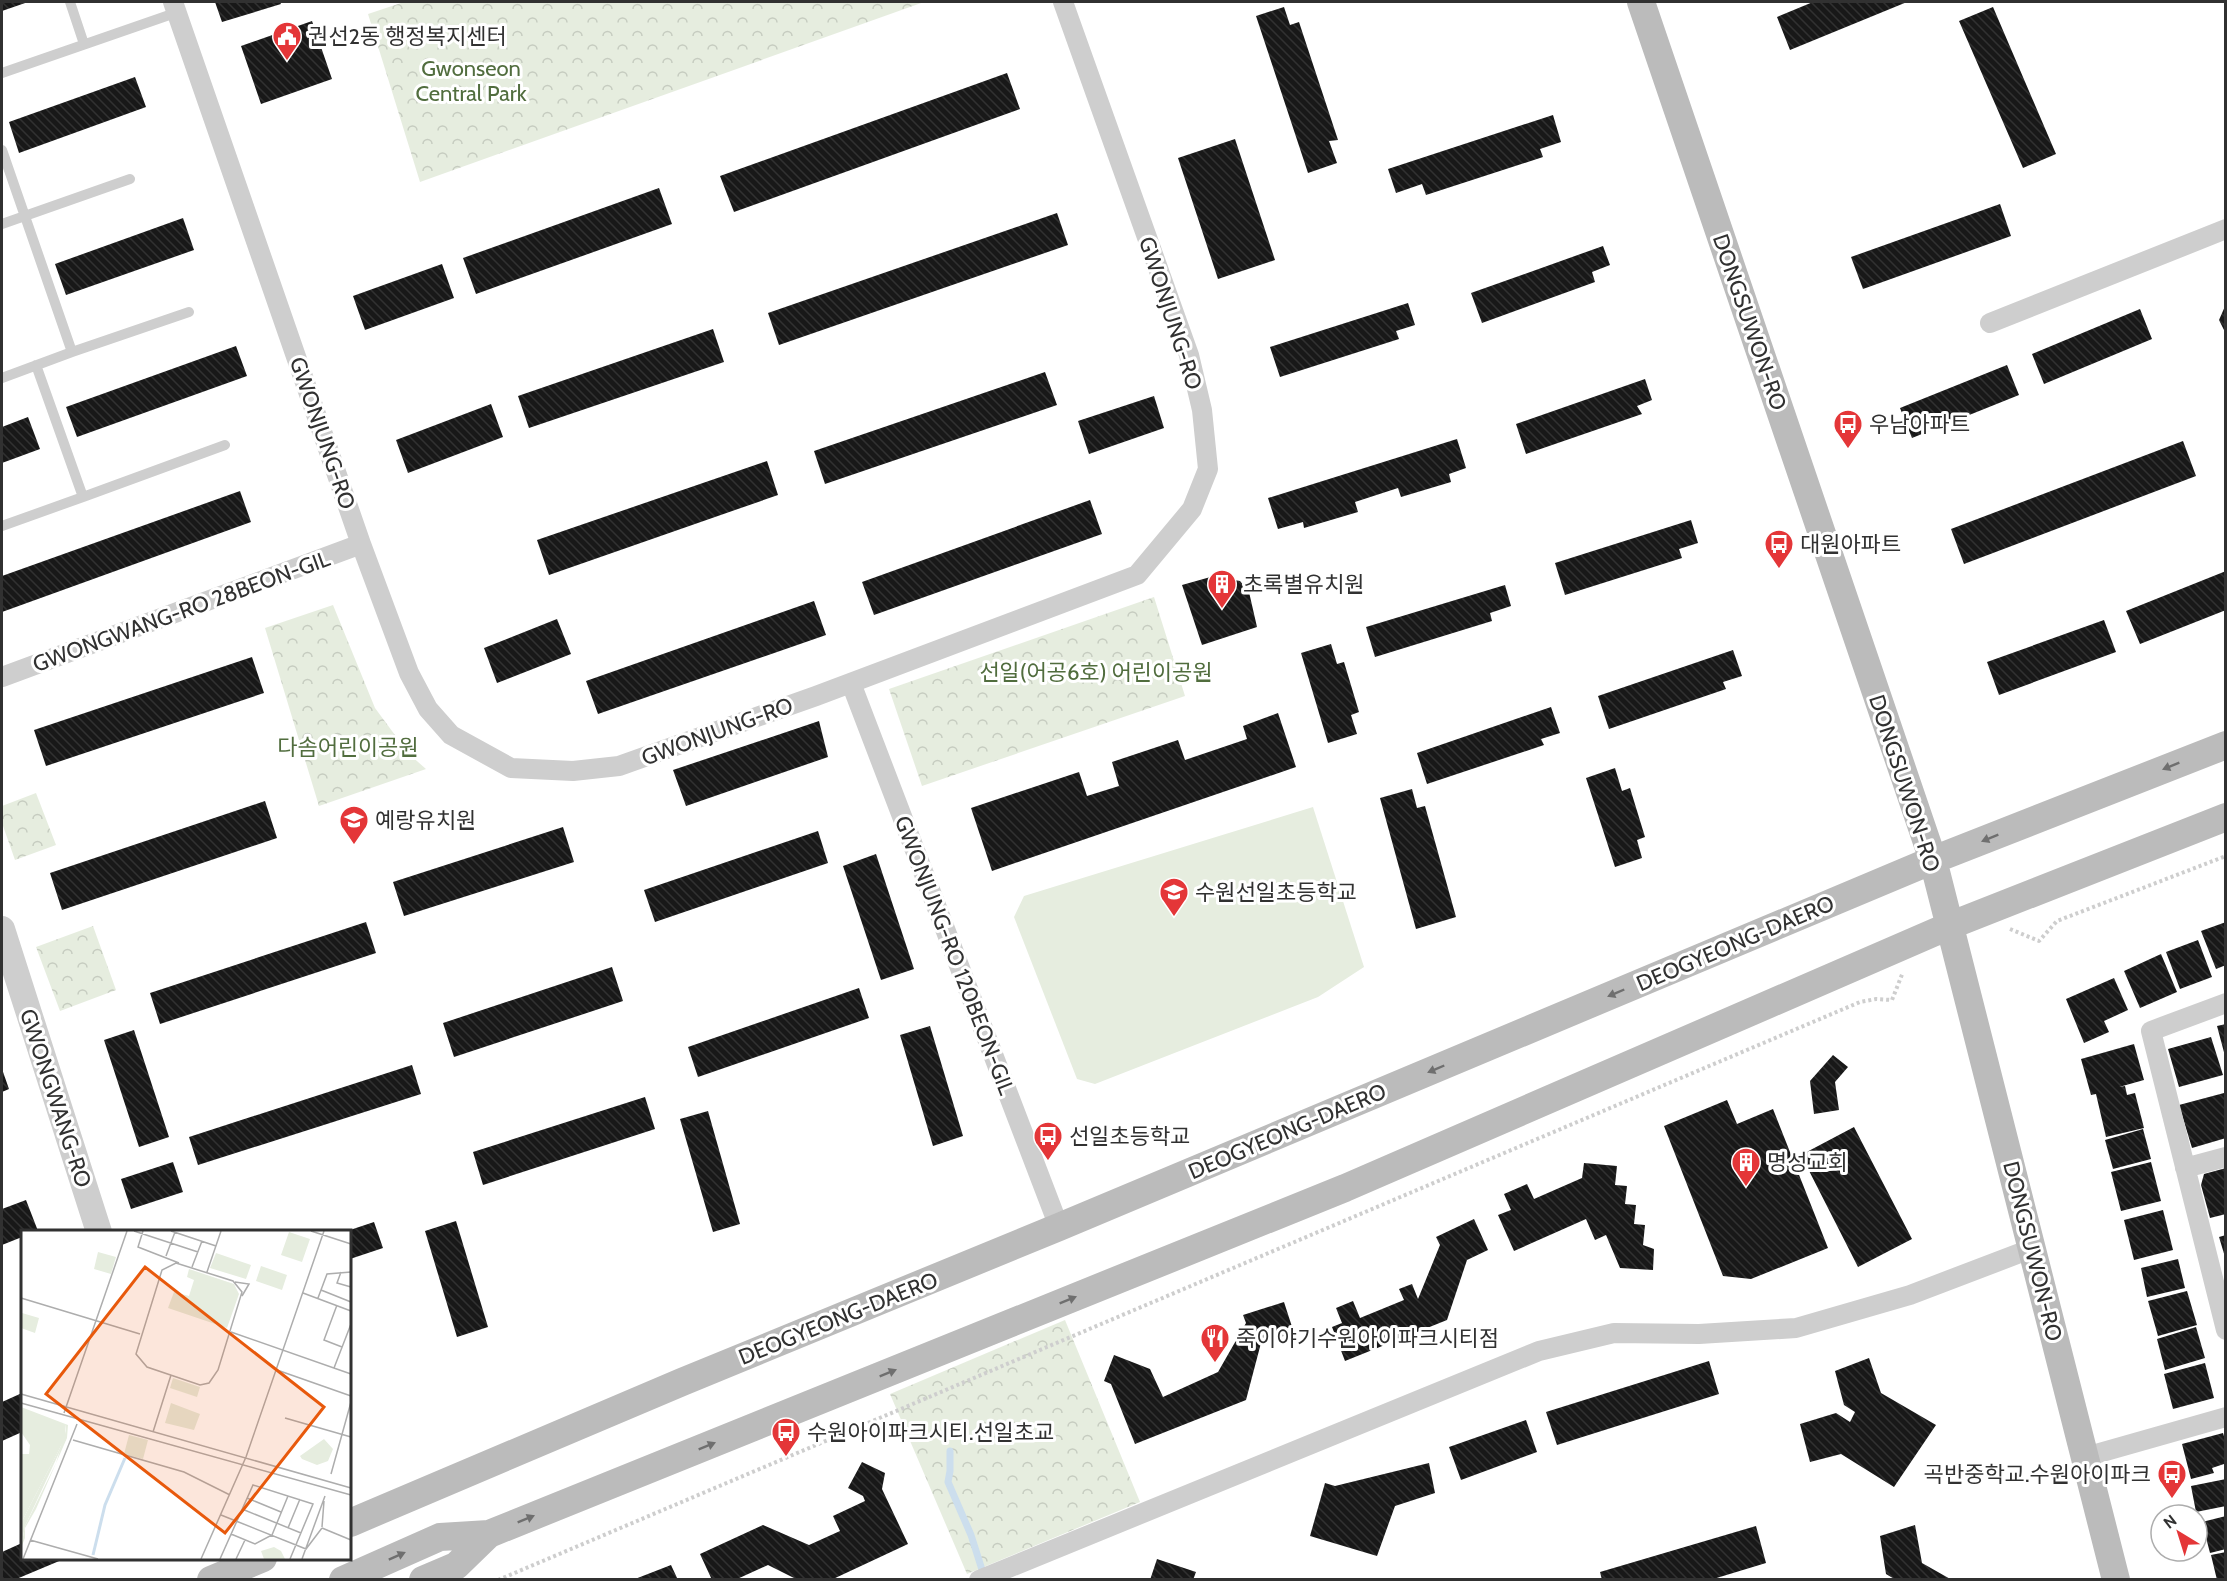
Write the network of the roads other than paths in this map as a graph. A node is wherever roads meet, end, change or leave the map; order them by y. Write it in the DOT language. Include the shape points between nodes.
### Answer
graph roads {
  1 [pos="70,2"];
  2 [pos="1063,2"];
  3 [pos="1641,2"];
  4 [pos="176,7"];
  5 [pos="84,44"];
  6 [pos="2,73"];
  7 [pos="2,150"];
  8 [pos="130,178"];
  9 [pos="25,216"];
  10 [pos="2,225"];
  11 [pos="2226,230"];
  12 [pos="189,312"];
  13 [pos="1990,323"];
  14 [pos="72,352"];
  15 [pos="36,365"];
  16 [pos="2,378"];
  17 [pos="225,445"];
  18 [pos="83,497"];
  19 [pos="2,526"];
  20 [pos="361,544"];
  21 [pos="2,677"];
  22 [pos="851,682"];
  23 [pos="2226,745"];
  24 [pos="2226,817"];
  25 [pos="1933,860"];
  26 [pos="1949,926"];
  27 [pos="2,929"];
  28 [pos="2226,1004"];
  29 [pos="2226,1157"];
  30 [pos="2185,1168"];
  31 [pos="1059,1227"];
  32 [pos="98,1230"];
  33 [pos="2033,1248"];
  34 [pos="2220,1283"];
  35 [pos="2226,1330"];
  36 [pos="2226,1417"];
  37 [pos="2085,1457"];
  38 [pos="351,1523"];
  39 [pos="489,1534"];
  40 [pos="257,1560"];
  41 [pos="221,1573"];
  42 [pos="452,1573"];
  43 [pos="343,1580"];
  44 [pos="423,1580"];
  45 [pos="979,1580"];
  46 [pos="2116,1580"];
  1 -- 5 [label="lane"];
  2 -- 22 [label="street, GWONJUNG-RO" via="1189,355 1202,410 1208,469 1192,509 1137,575"];
  3 -- 25 [label="main road, DONGSUWON-RO"];
  4 -- 5 [label="lane"];
  4 -- 20 [label="street, GWONJUNG-RO"];
  5 -- 6 [label="lane"];
  7 -- 9 [label="lane"];
  8 -- 9 [label="lane"];
  9 -- 10 [label="lane"];
  9 -- 14 [label="lane"];
  11 -- 13 [label="street"];
  12 -- 14 [label="lane"];
  14 -- 15 [label="lane"];
  15 -- 16 [label="lane"];
  15 -- 18 [label="lane"];
  17 -- 18 [label="lane"];
  18 -- 19 [label="lane"];
  20 -- 21 [label="street, GWONGWANG-RO 28BEON-GIL"];
  20 -- 22 [label="street, GWONJUNG-RO" via="409,673 428,709 451,735 511,768 573,771 619,766"];
  22 -- 31 [label="street, GWONJUNG-RO 120BEON-GIL"];
  23 -- 25 [label="main road, DEOGYEONG-DAERO, one-way"];
  24 -- 26 [label="main road"];
  25 -- 26 [label="main road, DONGSUWON-RO"];
  25 -- 31 [label="main road, DEOGYEONG-DAERO, one-way"];
  26 -- 33 [label="main road, DONGSUWON-RO"];
  39 -- 26 [label="main road, one-way" via="1345,1188"];
  27 -- 32 [label="street, GWONGWANG-RO"];
  28 -- 30 [label="street" via="2151,1031"];
  29 -- 30 [label="street"];
  30 -- 34 [label="street"];
  31 -- 38 [label="main road, DEOGYEONG-DAERO"];
  33 -- 37 [label="main road, DONGSUWON-RO"];
  33 -- 45 [label="street" via="1910,1295 1796,1328 1699,1334 1614,1333 1539,1351"];
  34 -- 35 [label="street"];
  36 -- 37 [label="street"];
  37 -- 46 [label="main road, DONGSUWON-RO"];
  39 -- 42 [label="main road"];
  43 -- 39 [label="main road, one-way" via="440,1537"];
  40 -- 41 [label="main road"];
  42 -- 44 [label="main road"];
}
